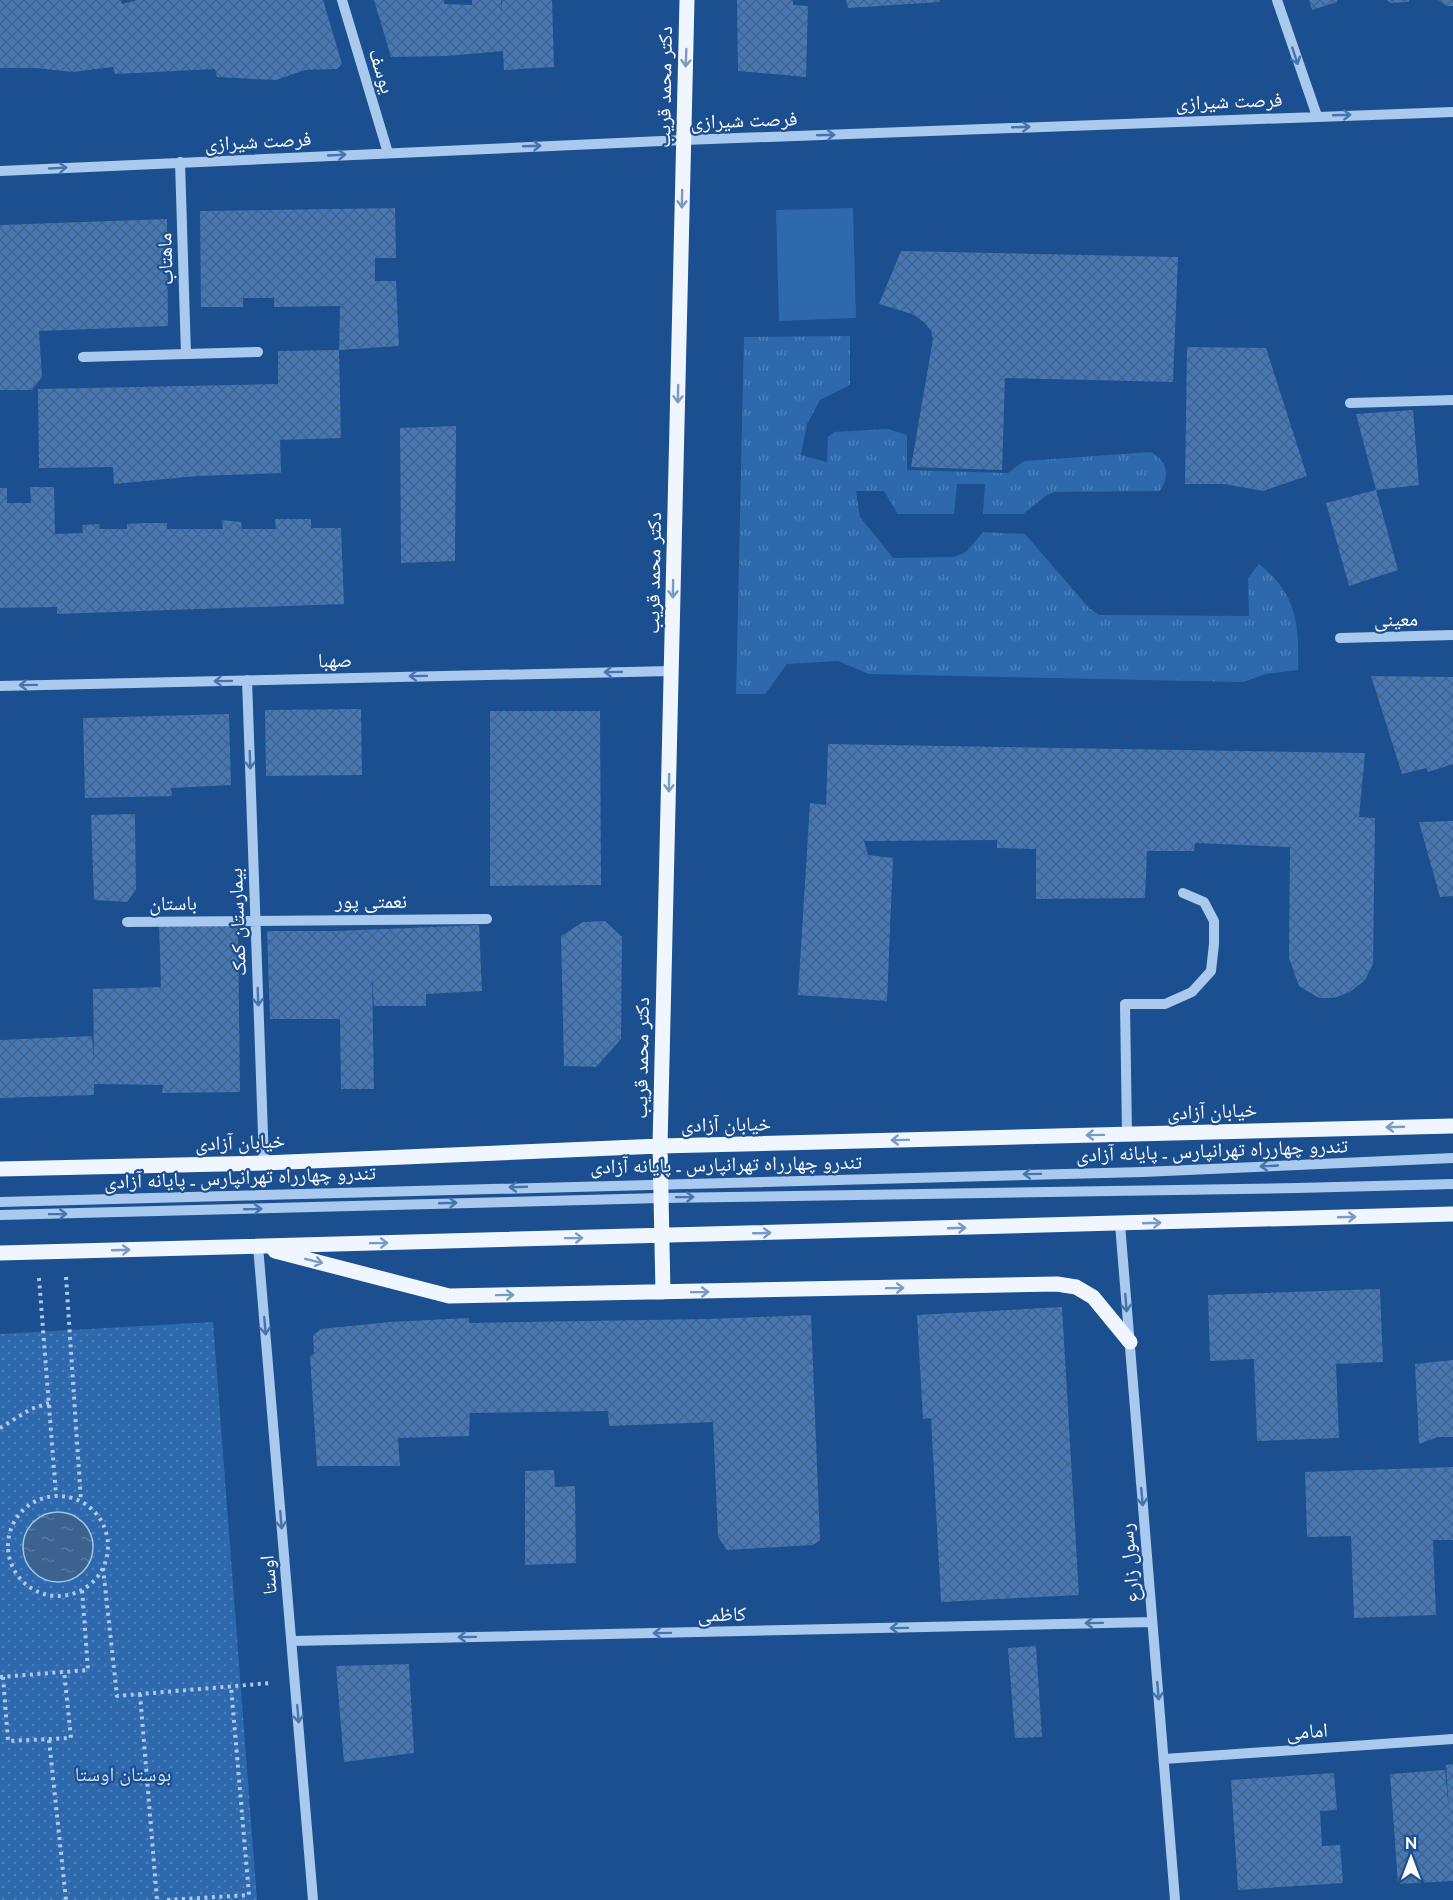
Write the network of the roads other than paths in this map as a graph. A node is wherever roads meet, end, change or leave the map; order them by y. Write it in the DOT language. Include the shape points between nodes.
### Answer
graph roads {
  1 [pos="342,0"];
  2 [pos="687,0"];
  3 [pos="1277,0"];
  4 [pos="1453,112"];
  5 [pos="1317,116"];
  6 [pos="684,140"];
  7 [pos="388,153"];
  8 [pos="180,162"];
  9 [pos="0,171"];
  10 [pos="258,352"];
  11 [pos="186,354"];
  12 [pos="83,357"];
  13 [pos="1453,400"];
  14 [pos="1350,403"];
  15 [pos="1453,635"];
  16 [pos="1340,638"];
  17 [pos="671,671"];
  18 [pos="247,680"];
  19 [pos="0,686"];
  20 [pos="1183,893"];
  21 [pos="487,919"];
  22 [pos="255,920"];
  23 [pos="127,922"];
  24 [pos="1453,1126"];
  25 [pos="1127,1134"];
  26 [pos="660,1146"];
  27 [pos="1453,1158"];
  28 [pos="264,1162"];
  29 [pos="0,1169"];
  30 [pos="1453,1184"];
  31 [pos="661,1190"];
  32 [pos="0,1202"];
  33 [pos="1453,1214"];
  34 [pos="0,1215"];
  35 [pos="1120,1224"];
  36 [pos="662,1236"];
  37 [pos="258,1246"];
  38 [pos="0,1253"];
  39 [pos="663,1292"];
  40 [pos="1130,1342"];
  41 [pos="1152,1622"];
  42 [pos="292,1641"];
  43 [pos="1453,1739"];
  44 [pos="1164,1760"];
  45 [pos="313,1900"];
  46 [pos="1175,1900"];
  1 -- 7 [label="street, یوسف"];
  2 -- 6 [label="main road, دکتر محمد قریب, one-way"];
  3 -- 5 [label="street, one-way"];
  5 -- 4 [label="street, فرصت شیرازی, one-way"];
  6 -- 5 [label="street, فرصت شیرازی, one-way"];
  7 -- 6 [label="street, فرصت شیرازی, one-way"];
  6 -- 17 [label="main road, دکتر محمد قریب, one-way"];
  8 -- 7 [label="street, فرصت شیرازی, one-way"];
  9 -- 8 [label="street, فرصت شیرازی, one-way"];
  8 -- 11 [label="street, ماهتاب"];
  10 -- 11 [label="street"];
  11 -- 12 [label="street"];
  13 -- 14 [label="street"];
  15 -- 16 [label="street, معینی"];
  17 -- 18 [label="street, صهبا, one-way"];
  17 -- 26 [label="main road, دکتر محمد قریب, one-way"];
  18 -- 19 [label="street, صهبا, one-way"];
  18 -- 22 [label="street, بیمارستان کمک, one-way"];
  20 -- 25 [label="street" via="1204,902 1214,921 1211,971 1192,992 1165,1004 1125,1004"];
  21 -- 22 [label="street, نعمتی پور"];
  22 -- 23 [label="street, باستان"];
  22 -- 28 [label="street, بیمارستان کمک, one-way"];
  24 -- 25 [label="main road, خیابان آزادی, one-way"];
  25 -- 26 [label="main road, خیابان آزادی, one-way"];
  26 -- 28 [label="main road, خیابان آزادی"];
  26 -- 31 [label="main road, دکتر محمد قریب"];
  27 -- 31 [label="street, تندرو چهارراه تهرانپارس ـ پایانه آزادی, one-way"];
  28 -- 29 [label="main road, خیابان آزادی"];
  31 -- 30 [label="street, one-way"];
  31 -- 32 [label="street, تندرو چهارراه تهرانپارس ـ پایانه آزادی, one-way"];
  34 -- 31 [label="street, one-way"];
  31 -- 36 [label="main road, دکتر محمد قریب"];
  35 -- 33 [label="main road, one-way"];
  36 -- 35 [label="main road, one-way"];
  35 -- 40 [label="street, رسول زارع, one-way"];
  37 -- 36 [label="main road, one-way"];
  36 -- 39 [label="main road, دکتر محمد قریب"];
  38 -- 37 [label="main road, one-way"];
  37 -- 39 [label="main road, one-way" via="449,1296"];
  37 -- 42 [label="street, اوستا, one-way"];
  39 -- 40 [label="main road, one-way" via="1057,1284 1076,1287 1093,1297"];
  40 -- 41 [label="street, رسول زارع, one-way"];
  41 -- 42 [label="street, کاظمی, one-way"];
  41 -- 44 [label="street, رسول زارع, one-way"];
  42 -- 45 [label="street, اوستا, one-way"];
  43 -- 44 [label="street, امامی"];
  44 -- 46 [label="street, رسول زارع"];
}
